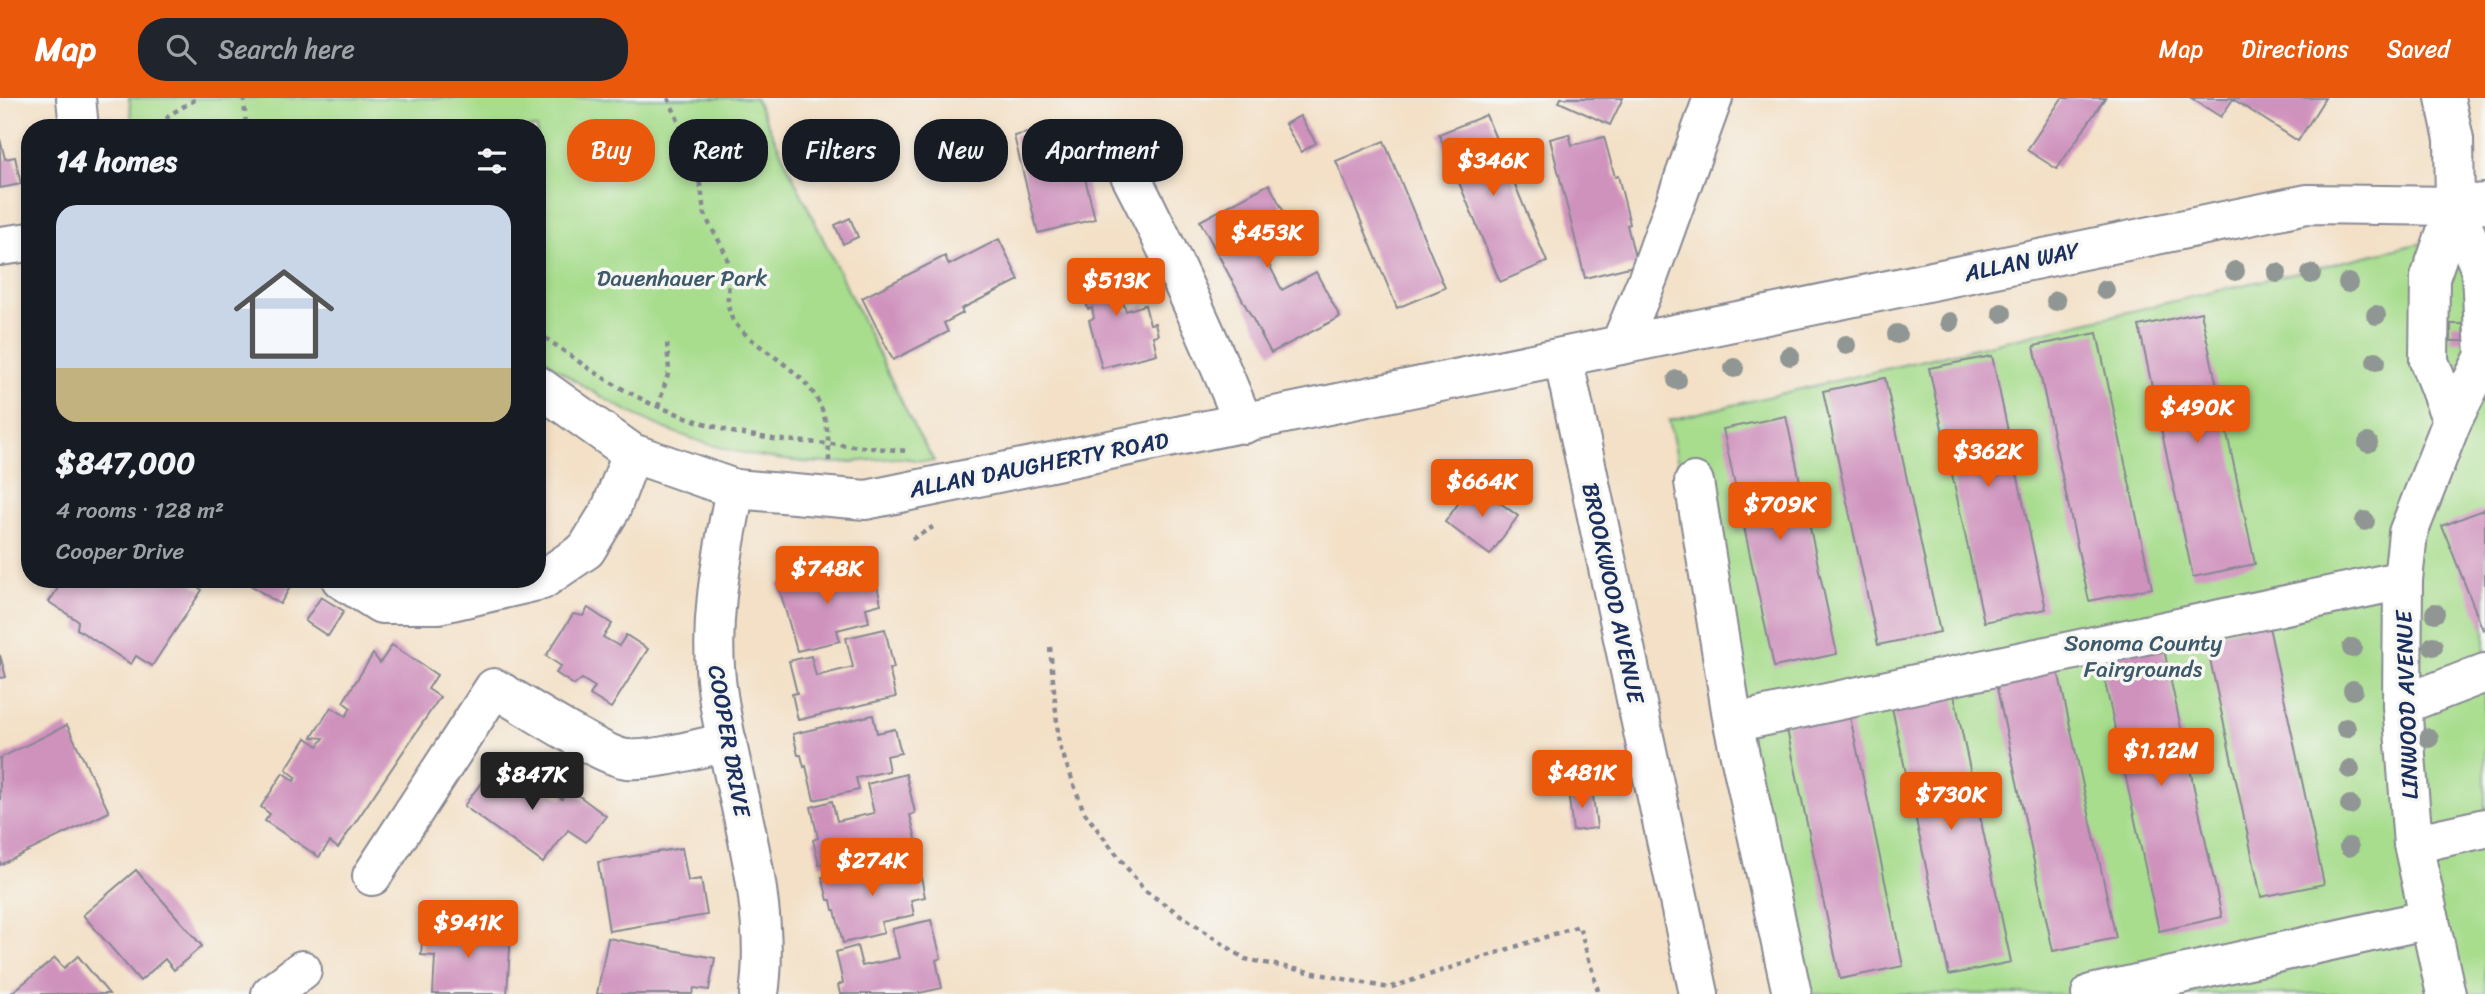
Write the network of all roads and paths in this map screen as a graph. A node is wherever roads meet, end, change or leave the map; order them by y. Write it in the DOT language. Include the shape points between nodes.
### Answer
graph roads {
  1 [pos="76,98"];
  2 [pos="198,98"];
  3 [pos="244,98"];
  4 [pos="668,98"];
  5 [pos="1713,98"];
  6 [pos="2445,98"];
  7 [pos="78,119"];
  8 [pos="167,119"];
  9 [pos="245,119"];
  10 [pos="1134,182"];
  11 [pos="2470,205"];
  12 [pos="21,243"];
  13 [pos="0,246"];
  14 [pos="546,338"];
  15 [pos="667,342"];
  16 [pos="1620,345"];
  17 [pos="1563,357"];
  18 [pos="546,391"];
  19 [pos="658,407"];
  20 [pos="2469,422"];
  21 [pos="1244,424"];
  22 [pos="829,444"];
  23 [pos="632,453"];
  24 [pos="920,453"];
  25 [pos="1695,482"];
  26 [pos="735,489"];
  27 [pos="546,577"];
  28 [pos="2403,580"];
  29 [pos="355,588"];
  30 [pos="508,588"];
  31 [pos="1050,647"];
  32 [pos="2485,673"];
  33 [pos="2402,705"];
  34 [pos="1732,723"];
  35 [pos="727,742"];
  36 [pos="2485,828"];
  37 [pos="2413,844"];
  38 [pos="372,876"];
  39 [pos="2430,919"];
  40 [pos="302,970"];
  41 [pos="271,994"];
  42 [pos="759,994"];
  43 [pos="1599,994"];
  44 [pos="1699,994"];
  45 [pos="1792,994"];
  46 [pos="2091,994"];
  47 [pos="2446,994"];
  1 -- 7 [label="street"];
  2 -- 8 [label="path"];
  3 -- 9 [label="path"];
  4 -- 22 [label="path" via="684,132 704,212 729,262 728,306 733,319 810,387 825,418"];
  5 -- 16 [label="street"];
  6 -- 11 [label="street, LINWOOD AVENUE"];
  10 -- 21 [label="street" via="1206,331"];
  11 -- 16 [label="street, ALLAN WAY" via="2307,204"];
  11 -- 20 [label="street, LINWOOD AVENUE" via="2482,271 2485,356"];
  11 -- 20 [label="street, LINWOOD AVENUE" via="2430,278 2429,290 2429,361"];
  12 -- 13 [label="street"];
  14 -- 19 [label="path" via="617,386"];
  15 -- 19 [label="path" via="669,371"];
  16 -- 17 [label="street, ALLAN WAY"];
  17 -- 21 [label="street, ALLAN DAUGHERTY ROAD"];
  17 -- 44 [label="street, BROOKWOOD AVENUE"];
  18 -- 23 [label="street, ALLAN DAUGHERTY ROAD"];
  19 -- 22 [label="path" via="732,432"];
  20 -- 28 [label="street, LINWOOD AVENUE" via="2408,533"];
  21 -- 26 [label="street, ALLAN DAUGHERTY ROAD" via="866,500"];
  22 -- 24 [label="path"];
  23 -- 26 [label="street, ALLAN DAUGHERTY ROAD"];
  23 -- 27 [label="street" via="611,509 586,550"];
  25 -- 34 [label="street"];
  26 -- 35 [label="street, COOPER DRIVE" via="718,574 713,644"];
  28 -- 33 [label="street, LINWOOD AVENUE"];
  28 -- 34 [label="street"];
  29 -- 30 [label="street" via="381,604 439,604"];
  31 -- 43 [label="path" via="1059,744 1084,812 1144,890 1245,960 1389,988 1579,926"];
  32 -- 33 [label="street"];
  33 -- 37 [label="street, LINWOOD AVENUE"];
  34 -- 45 [label="street"];
  35 -- 38 [label="street" via="625,759 494,688"];
  35 -- 42 [label="street, COOPER DRIVE" via="762,917"];
  36 -- 37 [label="street"];
  37 -- 39 [label="street, LINWOOD AVENUE"];
  39 -- 46 [label="street"];
  39 -- 47 [label="street, LINWOOD AVENUE"];
  40 -- 41 [label="street"];
}
